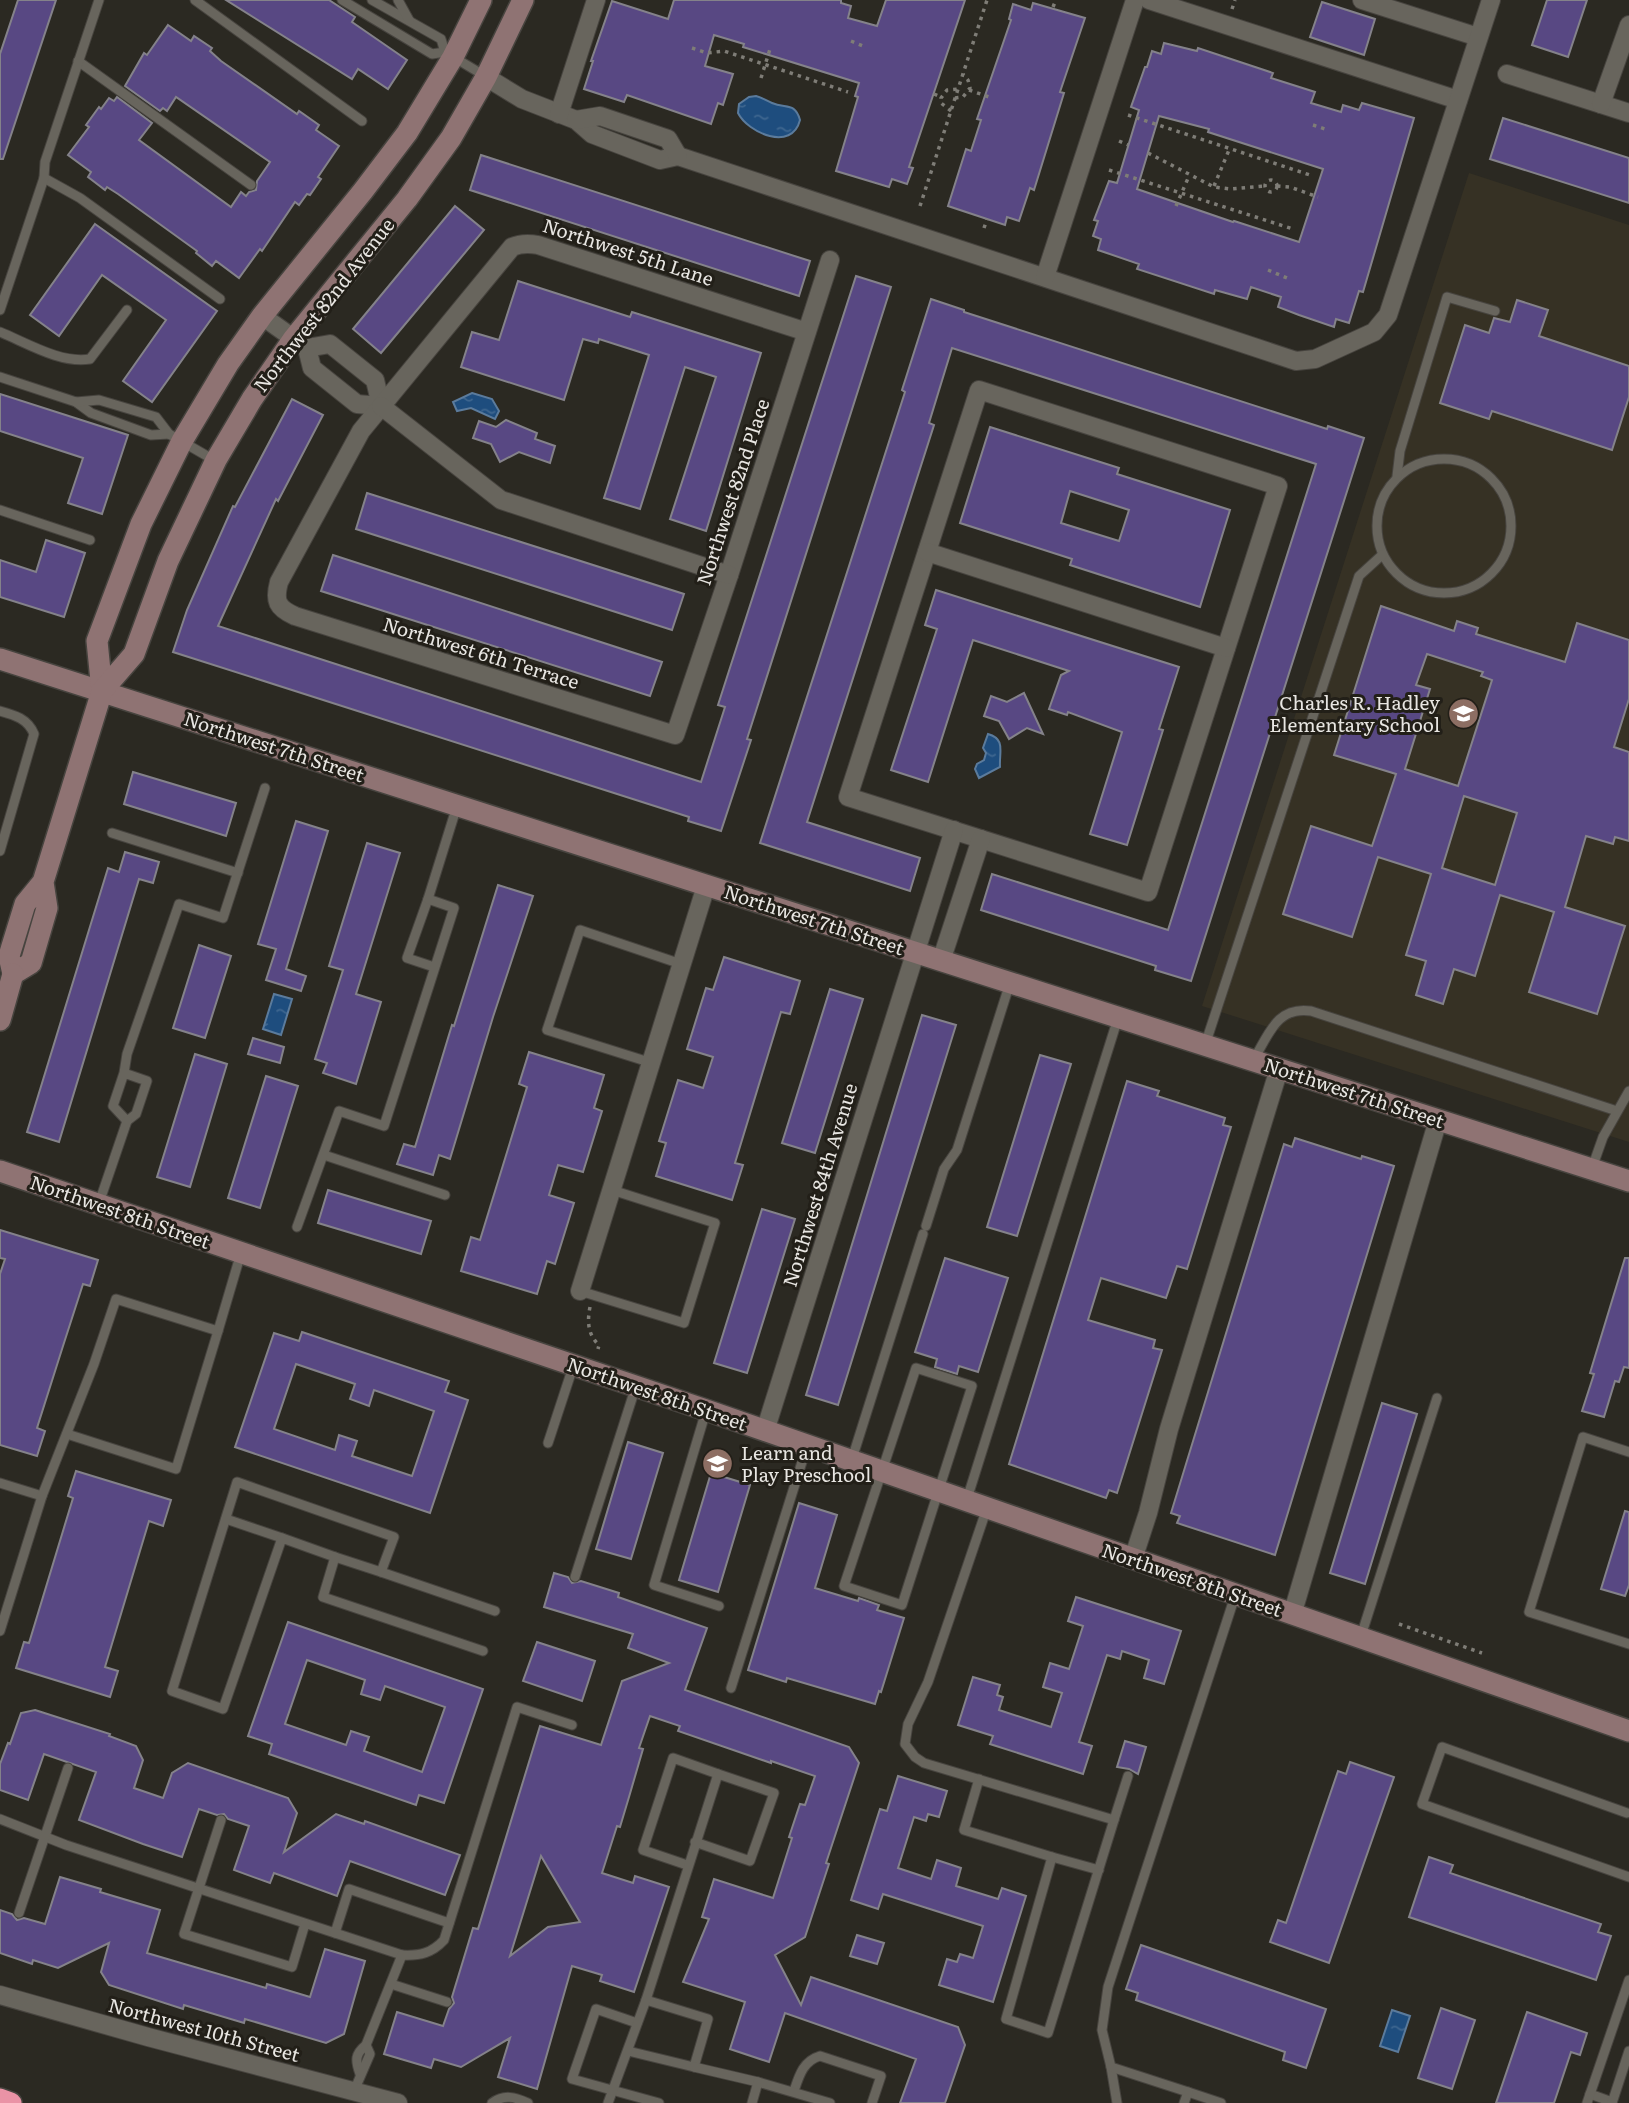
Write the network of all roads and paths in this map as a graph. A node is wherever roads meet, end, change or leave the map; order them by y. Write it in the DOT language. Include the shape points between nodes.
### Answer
graph roads {
  1 [pos="99,0"];
  2 [pos="195,0"];
  3 [pos="342,0"];
  4 [pos="372,0"];
  5 [pos="481,0"];
  6 [pos="523,0"];
  7 [pos="596,0"];
  8 [pos="987,0"];
  9 [pos="1056,0"];
  10 [pos="1135,0"];
  11 [pos="1149,0"];
  12 [pos="1362,0"];
  13 [pos="1491,0"];
  14 [pos="1054,7"];
  15 [pos="399,8"];
  16 [pos="1629,25"];
  17 [pos="391,29"];
  18 [pos="1478,37"];
  19 [pos="851,41"];
  20 [pos="863,46"];
  21 [pos="692,48"];
  22 [pos="770,49"];
  23 [pos="449,55"];
  24 [pos="78,61"];
  25 [pos="765,65"];
  26 [pos="963,74"];
  27 [pos="1507,74"];
  28 [pos="486,77"];
  29 [pos="761,78"];
  30 [pos="958,89"];
  31 [pos="969,90"];
  32 [pos="848,92"];
  33 [pos="933,94"];
  34 [pos="941,97"];
  35 [pos="989,97"];
  36 [pos="955,98"];
  37 [pos="1458,100"];
  38 [pos="1601,104"];
  39 [pos="951,111"];
  40 [pos="1629,113"];
  41 [pos="559,114"];
  42 [pos="1128,115"];
  43 [pos="362,121"];
  44 [pos="1313,125"];
  45 [pos="1325,129"];
  46 [pos="1119,141"];
  47 [pos="1128,145"];
  48 [pos="1229,150"];
  49 [pos="1149,153"];
  50 [pos="1110,170"];
  51 [pos="1310,175"];
  52 [pos="1189,176"];
  53 [pos="44,178"];
  54 [pos="250,185"];
  55 [pos="1264,186"];
  56 [pos="1277,186"];
  57 [pos="1214,187"];
  58 [pos="1181,193"];
  59 [pos="1318,197"];
  60 [pos="920,206"];
  61 [pos="1176,206"];
  62 [pos="987,219"];
  63 [pos="984,228"];
  64 [pos="1293,229"];
  65 [pos="830,260"];
  66 [pos="1268,270"];
  67 [pos="1045,277"];
  68 [pos="1287,278"];
  69 [pos="220,299"];
  70 [pos="0,310"];
  71 [pos="127,310"];
  72 [pos="1495,311"];
  73 [pos="262,316"];
  74 [pos="0,332"];
  75 [pos="807,332"];
  76 [pos="300,343"];
  77 [pos="0,377"];
  78 [pos="76,402"];
  79 [pos="381,406"];
  80 [pos="125,408"];
  81 [pos="119,423"];
  82 [pos="176,438"];
  83 [pos="216,460"];
  84 [pos="1397,476"];
  85 [pos="0,510"];
  86 [pos="90,540"];
  87 [pos="927,552"];
  88 [pos="1382,555"];
  89 [pos="729,575"];
  90 [pos="1226,648"];
  91 [pos="0,659"];
  92 [pos="102,691"];
  93 [pos="0,711"];
  94 [pos="675,735"];
  95 [pos="265,788"];
  96 [pos="457,806"];
  97 [pos="954,830"];
  98 [pos="112,833"];
  99 [pos="981,839"];
  100 [pos="0,850"];
  101 [pos="238,873"];
  102 [pos="706,886"];
  103 [pos="428,899"];
  104 [pos="915,952"];
  105 [pos="941,961"];
  106 [pos="681,964"];
  107 [pos="434,967"];
  108 [pos="1010,983"];
  109 [pos="1118,1018"];
  110 [pos="0,1020"];
  111 [pos="1205,1045"];
  112 [pos="1253,1061"];
  113 [pos="652,1063"];
  114 [pos="1279,1069"];
  115 [pos="124,1073"];
  116 [pos="1629,1091"];
  117 [pos="1618,1111"];
  118 [pos="1438,1120"];
  119 [pos="127,1121"];
  120 [pos="324,1155"];
  121 [pos="1592,1169"];
  122 [pos="0,1171"];
  123 [pos="1629,1181"];
  124 [pos="612,1190"];
  125 [pos="445,1195"];
  126 [pos="99,1205"];
  127 [pos="297,1227"];
  128 [pos="241,1253"];
  129 [pos="585,1297"];
  130 [pos="218,1331"];
  131 [pos="598,1349"];
  132 [pos="573,1365"];
  133 [pos="636,1386"];
  134 [pos="1437,1398"];
  135 [pos="706,1410"];
  136 [pos="765,1431"];
  137 [pos="67,1434"];
  138 [pos="548,1443"];
  139 [pos="807,1446"];
  140 [pos="1629,1452"];
  141 [pos="852,1461"];
  142 [pos="882,1472"];
  143 [pos="0,1483"];
  144 [pos="937,1491"];
  145 [pos="42,1496"];
  146 [pos="967,1501"];
  147 [pos="987,1508"];
  148 [pos="226,1519"];
  149 [pos="282,1538"];
  150 [pos="335,1557"];
  151 [pos="1133,1559"];
  152 [pos="381,1573"];
  153 [pos="575,1577"];
  154 [pos="1235,1595"];
  155 [pos="719,1606"];
  156 [pos="495,1611"];
  157 [pos="1292,1615"];
  158 [pos="1399,1624"];
  159 [pos="0,1631"];
  160 [pos="1360,1638"];
  161 [pos="1629,1644"];
  162 [pos="483,1651"];
  163 [pos="1482,1653"];
  164 [pos="731,1688"];
  165 [pos="572,1724"];
  166 [pos="1629,1731"];
  167 [pos="68,1768"];
  168 [pos="718,1774"];
  169 [pos="1128,1776"];
  170 [pos="979,1779"];
  171 [pos="1627,1813"];
  172 [pos="0,1819"];
  173 [pos="220,1819"];
  174 [pos="1114,1820"];
  175 [pos="44,1836"];
  176 [pos="695,1842"];
  177 [pos="1052,1857"];
  178 [pos="687,1865"];
  179 [pos="1099,1870"];
  180 [pos="1629,1877"];
  181 [pos="198,1889"];
  182 [pos="19,1913"];
  183 [pos="450,1923"];
  184 [pos="306,1924"];
  185 [pos="335,1933"];
  186 [pos="402,1955"];
  187 [pos="1629,1980"];
  188 [pos="391,1984"];
  189 [pos="0,1995"];
  190 [pos="646,2000"];
  191 [pos="447,2002"];
  192 [pos="637,2023"];
  193 [pos="628,2051"];
  194 [pos="1629,2052"];
  195 [pos="694,2067"];
  196 [pos="1111,2067"];
  197 [pos="758,2082"];
  198 [pos="354,2091"];
  199 [pos="612,2091"];
  200 [pos="794,2091"];
  201 [pos="1188,2092"];
  202 [pos="1588,2099"];
  203 [pos="1,2102"];
  204 [pos="11,2103"];
  205 [pos="398,2103"];
  206 [pos="492,2103"];
  207 [pos="528,2103"];
  208 [pos="608,2103"];
  209 [pos="659,2103"];
  210 [pos="752,2103"];
  211 [pos="830,2103"];
  212 [pos="872,2103"];
  213 [pos="1117,2103"];
  214 [pos="1184,2103"];
  215 [pos="1221,2103"];
  216 [pos="1612,2103"];
  1 -- 24 [label="lane"];
  2 -- 43 [label="lane"];
  3 -- 17 [label="lane"];
  4 -- 15 [label="lane"];
  5 -- 23 [label="street, Northwest 82nd Avenue"];
  6 -- 28 [label="street, Northwest 82nd Avenue"];
  7 -- 41 [label="street"];
  8 -- 26 [label="path"];
  9 -- 14 [label="path"];
  10 -- 67 [label="street"];
  11 -- 37 [label="street"];
  12 -- 18 [label="street"];
  13 -- 18 [label="street"];
  15 -- 17 [label="lane"];
  15 -- 23 [label="lane" via="410,22 441,39"];
  16 -- 38 [label="street"];
  17 -- 23 [label="lane" via="432,54"];
  18 -- 37 [label="street"];
  19 -- 20 [label="path"];
  21 -- 25 [label="path" via="707,54 724,51"];
  22 -- 25 [label="path"];
  23 -- 28 [label="lane"];
  23 -- 73 [label="street, Northwest 82nd Avenue" via="428,101 386,162"];
  24 -- 53 [label="lane" via="45,162"];
  24 -- 54 [label="lane"];
  25 -- 29 [label="path"];
  25 -- 32 [label="path"];
  26 -- 30 [label="path"];
  26 -- 31 [label="path"];
  27 -- 38 [label="street"];
  28 -- 41 [label="street"];
  28 -- 76 [label="street, Northwest 82nd Avenue" via="428,172"];
  30 -- 34 [label="path" via="947,90"];
  30 -- 36 [label="path"];
  31 -- 35 [label="path"];
  31 -- 36 [label="path"];
  33 -- 34 [label="path"];
  34 -- 39 [label="path"];
  36 -- 39 [label="path"];
  37 -- 67 [label="street" via="1388,315 1374,332 1315,359 1296,361"];
  38 -- 40 [label="street"];
  39 -- 60 [label="path"];
  41 -- 67 [label="street" via="576,120 592,134 660,160 678,156"];
  42 -- 48 [label="path"];
  44 -- 45 [label="path"];
  46 -- 47 [label="path"];
  48 -- 51 [label="path"];
  48 -- 57 [label="path"];
  49 -- 52 [label="path"];
  50 -- 58 [label="path"];
  52 -- 57 [label="path"];
  52 -- 58 [label="path"];
  53 -- 69 [label="lane" via="80,198"];
  53 -- 70 [label="lane"];
  55 -- 56 [label="path" via="1269,192"];
  55 -- 56 [label="path" via="1271,180"];
  55 -- 57 [label="path"];
  56 -- 59 [label="path"];
  58 -- 61 [label="path"];
  58 -- 64 [label="path"];
  62 -- 63 [label="path"];
  65 -- 75 [label="street, Northwest 82nd Place"];
  66 -- 68 [label="path"];
  71 -- 74 [label="lane" via="90,359 59,356"];
  72 -- 84 [label="lane" via="1447,297 1399,451"];
  73 -- 76 [label="street"];
  73 -- 82 [label="street, Northwest 82nd Avenue"];
  75 -- 79 [label="street, Northwest 5th Lane" via="538,245 518,244"];
  75 -- 89 [label="street, Northwest 82nd Place"];
  76 -- 79 [label="street" via="312,368 357,404"];
  76 -- 79 [label="street" via="330,344 375,380"];
  76 -- 83 [label="street, Northwest 82nd Avenue" via="252,400"];
  77 -- 78 [label="lane"];
  78 -- 80 [label="lane" via="99,400"];
  78 -- 81 [label="lane"];
  79 -- 89 [label="street" via="500,500"];
  79 -- 94 [label="street, Northwest 6th Terrace" via="361,431 279,582 278,606 295,616"];
  80 -- 81 [label="lane"];
  80 -- 82 [label="lane" via="156,417"];
  81 -- 82 [label="lane" via="150,435"];
  82 -- 83 [label="lane"];
  82 -- 92 [label="street, Northwest 82nd Avenue" via="97,641"];
  83 -- 92 [label="street, Northwest 82nd Avenue" via="168,561 134,653"];
  84 -- 88 [label="lane" via="1379,505 1376,522"];
  84 -- 88 [label="lane" via="1426,460 1452,459 1476,466 1505,497 1510,538 1496,569 1469,589 1452,592 1419,588 1404,580"];
  85 -- 86 [label="lane"];
  87 -- 90 [label="street"];
  87 -- 90 [label="street" via="979,390 1005,398 1278,486"];
  87 -- 97 [label="street" via="848,797"];
  88 -- 111 [label="lane" via="1359,576"];
  89 -- 94 [label="street, Northwest 82nd Place"];
  90 -- 99 [label="street" via="1147,892"];
  91 -- 92 [label="street, Northwest 7th Street"];
  92 -- 96 [label="street, Northwest 7th Street"];
  92 -- 110 [label="street, Northwest 82nd Avenue" via="43,882 25,904 9,956 13,974"];
  93 -- 100 [label="lane" via="24,720 34,734"];
  95 -- 101 [label="lane"];
  96 -- 102 [label="street, Northwest 7th Street"];
  96 -- 103 [label="lane"];
  97 -- 99 [label="street"];
  97 -- 104 [label="street, Northwest 84th Avenue"];
  98 -- 101 [label="lane"];
  99 -- 105 [label="street"];
  101 -- 115 [label="lane" via="223,918 179,904"];
  102 -- 104 [label="street, Northwest 7th Street"];
  102 -- 106 [label="street"];
  103 -- 107 [label="lane" via="454,908"];
  103 -- 107 [label="lane" via="407,958"];
  104 -- 105 [label="street, Northwest 7th Street"];
  104 -- 136 [label="street, Northwest 84th Avenue"];
  105 -- 108 [label="street, Northwest 7th Street"];
  106 -- 113 [label="street"];
  106 -- 113 [label="lane" via="580,930 547,1030"];
  107 -- 120 [label="lane" via="384,1126 339,1111"];
  108 -- 109 [label="street, Northwest 7th Street"];
  108 -- 141 [label="lane" via="957,1150 944,1169"];
  109 -- 111 [label="street, Northwest 7th Street"];
  109 -- 146 [label="lane"];
  111 -- 112 [label="street, Northwest 7th Street"];
  112 -- 114 [label="street, Northwest 7th Street"];
  112 -- 117 [label="lane" via="1280,1018 1301,1009"];
  113 -- 124 [label="street"];
  114 -- 118 [label="street, Northwest 7th Street"];
  114 -- 151 [label="street"];
  115 -- 119 [label="lane" via="113,1106"];
  115 -- 119 [label="lane" via="147,1081 136,1114"];
  116 -- 117 [label="lane"];
  117 -- 121 [label="lane"];
  118 -- 121 [label="street, Northwest 7th Street"];
  118 -- 157 [label="street"];
  119 -- 126 [label="lane"];
  120 -- 125 [label="lane"];
  120 -- 127 [label="lane"];
  121 -- 123 [label="street, Northwest 7th Street"];
  122 -- 126 [label="street, Northwest 8th Street"];
  124 -- 129 [label="street"];
  124 -- 129 [label="lane" via="715,1223 684,1323"];
  126 -- 128 [label="street, Northwest 8th Street"];
  128 -- 130 [label="lane"];
  128 -- 132 [label="street, Northwest 8th Street"];
  129 -- 131 [label="path"];
  130 -- 137 [label="lane" via="116,1299"];
  130 -- 137 [label="lane" via="176,1469"];
  132 -- 133 [label="street, Northwest 8th Street"];
  132 -- 138 [label="lane"];
  133 -- 135 [label="street, Northwest 8th Street"];
  133 -- 153 [label="lane"];
  134 -- 160 [label="lane"];
  135 -- 136 [label="street, Northwest 8th Street"];
  135 -- 155 [label="lane" via="654,1585"];
  136 -- 139 [label="street, Northwest 8th Street"];
  137 -- 145 [label="lane"];
  139 -- 141 [label="street, Northwest 8th Street"];
  139 -- 164 [label="lane"];
  140 -- 161 [label="lane" via="1583,1437 1530,1612"];
  141 -- 142 [label="street, Northwest 8th Street"];
  142 -- 144 [label="street, Northwest 8th Street"];
  142 -- 144 [label="lane" via="916,1368 972,1386"];
  142 -- 144 [label="lane" via="844,1586 902,1605"];
  143 -- 145 [label="lane"];
  144 -- 146 [label="street, Northwest 8th Street"];
  145 -- 159 [label="lane"];
  146 -- 147 [label="street, Northwest 8th Street"];
  147 -- 151 [label="street, Northwest 8th Street"];
  147 -- 170 [label="lane" via="928,1682 905,1735 909,1751 924,1763"];
  148 -- 149 [label="lane"];
  148 -- 149 [label="lane" via="172,1691 223,1709"];
  148 -- 152 [label="lane" via="237,1482 394,1537"];
  149 -- 150 [label="lane"];
  150 -- 152 [label="lane"];
  150 -- 162 [label="lane" via="323,1597"];
  151 -- 154 [label="street, Northwest 8th Street"];
  152 -- 156 [label="lane"];
  154 -- 157 [label="street, Northwest 8th Street"];
  154 -- 196 [label="lane" via="1108,1987 1102,2030"];
  157 -- 160 [label="street, Northwest 8th Street"];
  158 -- 163 [label="path"];
  160 -- 166 [label="street, Northwest 8th Street"];
  165 -- 183 [label="lane" via="517,1707"];
  167 -- 175 [label="lane"];
  168 -- 176 [label="lane"];
  168 -- 176 [label="lane" via="774,1793 750,1861"];
  168 -- 178 [label="lane" via="673,1758 643,1850"];
  169 -- 174 [label="lane"];
  170 -- 174 [label="lane"];
  170 -- 177 [label="lane" via="964,1830"];
  171 -- 180 [label="lane" via="1442,1747 1422,1804"];
  172 -- 175 [label="lane"];
  173 -- 181 [label="lane"];
  174 -- 179 [label="lane"];
  175 -- 181 [label="lane"];
  175 -- 182 [label="lane"];
  176 -- 178 [label="lane"];
  177 -- 179 [label="lane"];
  177 -- 179 [label="lane" via="1006,2019 1048,2033"];
  178 -- 190 [label="lane"];
  181 -- 184 [label="lane"];
  181 -- 184 [label="lane" via="184,1934 292,1967"];
  183 -- 185 [label="lane" via="349,1889"];
  183 -- 186 [label="lane" via="436,1948 425,1954"];
  184 -- 185 [label="lane"];
  185 -- 186 [label="lane"];
  186 -- 188 [label="lane"];
  187 -- 202 [label="lane"];
  188 -- 191 [label="lane"];
  188 -- 198 [label="lane" via="366,2045 355,2060 360,2074"];
  189 -- 198 [label="street, Northwest 10th Street"];
  190 -- 192 [label="lane"];
  190 -- 195 [label="lane" via="708,2019"];
  192 -- 193 [label="lane"];
  192 -- 199 [label="lane" via="596,2009 572,2079"];
  193 -- 195 [label="lane"];
  193 -- 199 [label="lane"];
  194 -- 216 [label="lane"];
  195 -- 197 [label="lane"];
  196 -- 201 [label="lane"];
  196 -- 213 [label="lane"];
  197 -- 200 [label="lane"];
  197 -- 210 [label="lane"];
  198 -- 205 [label="street, Northwest 10th Street"];
  199 -- 208 [label="lane"];
  199 -- 209 [label="lane"];
  200 -- 211 [label="lane"];
  200 -- 212 [label="lane" via="802,2068 820,2056 881,2076"];
  201 -- 214 [label="lane"];
  201 -- 215 [label="lane"];
  202 -- 216 [label="lane"];
  203 -- 204 [label="highway"];
  206 -- 207 [label="lane" via="503,2097"];
}
